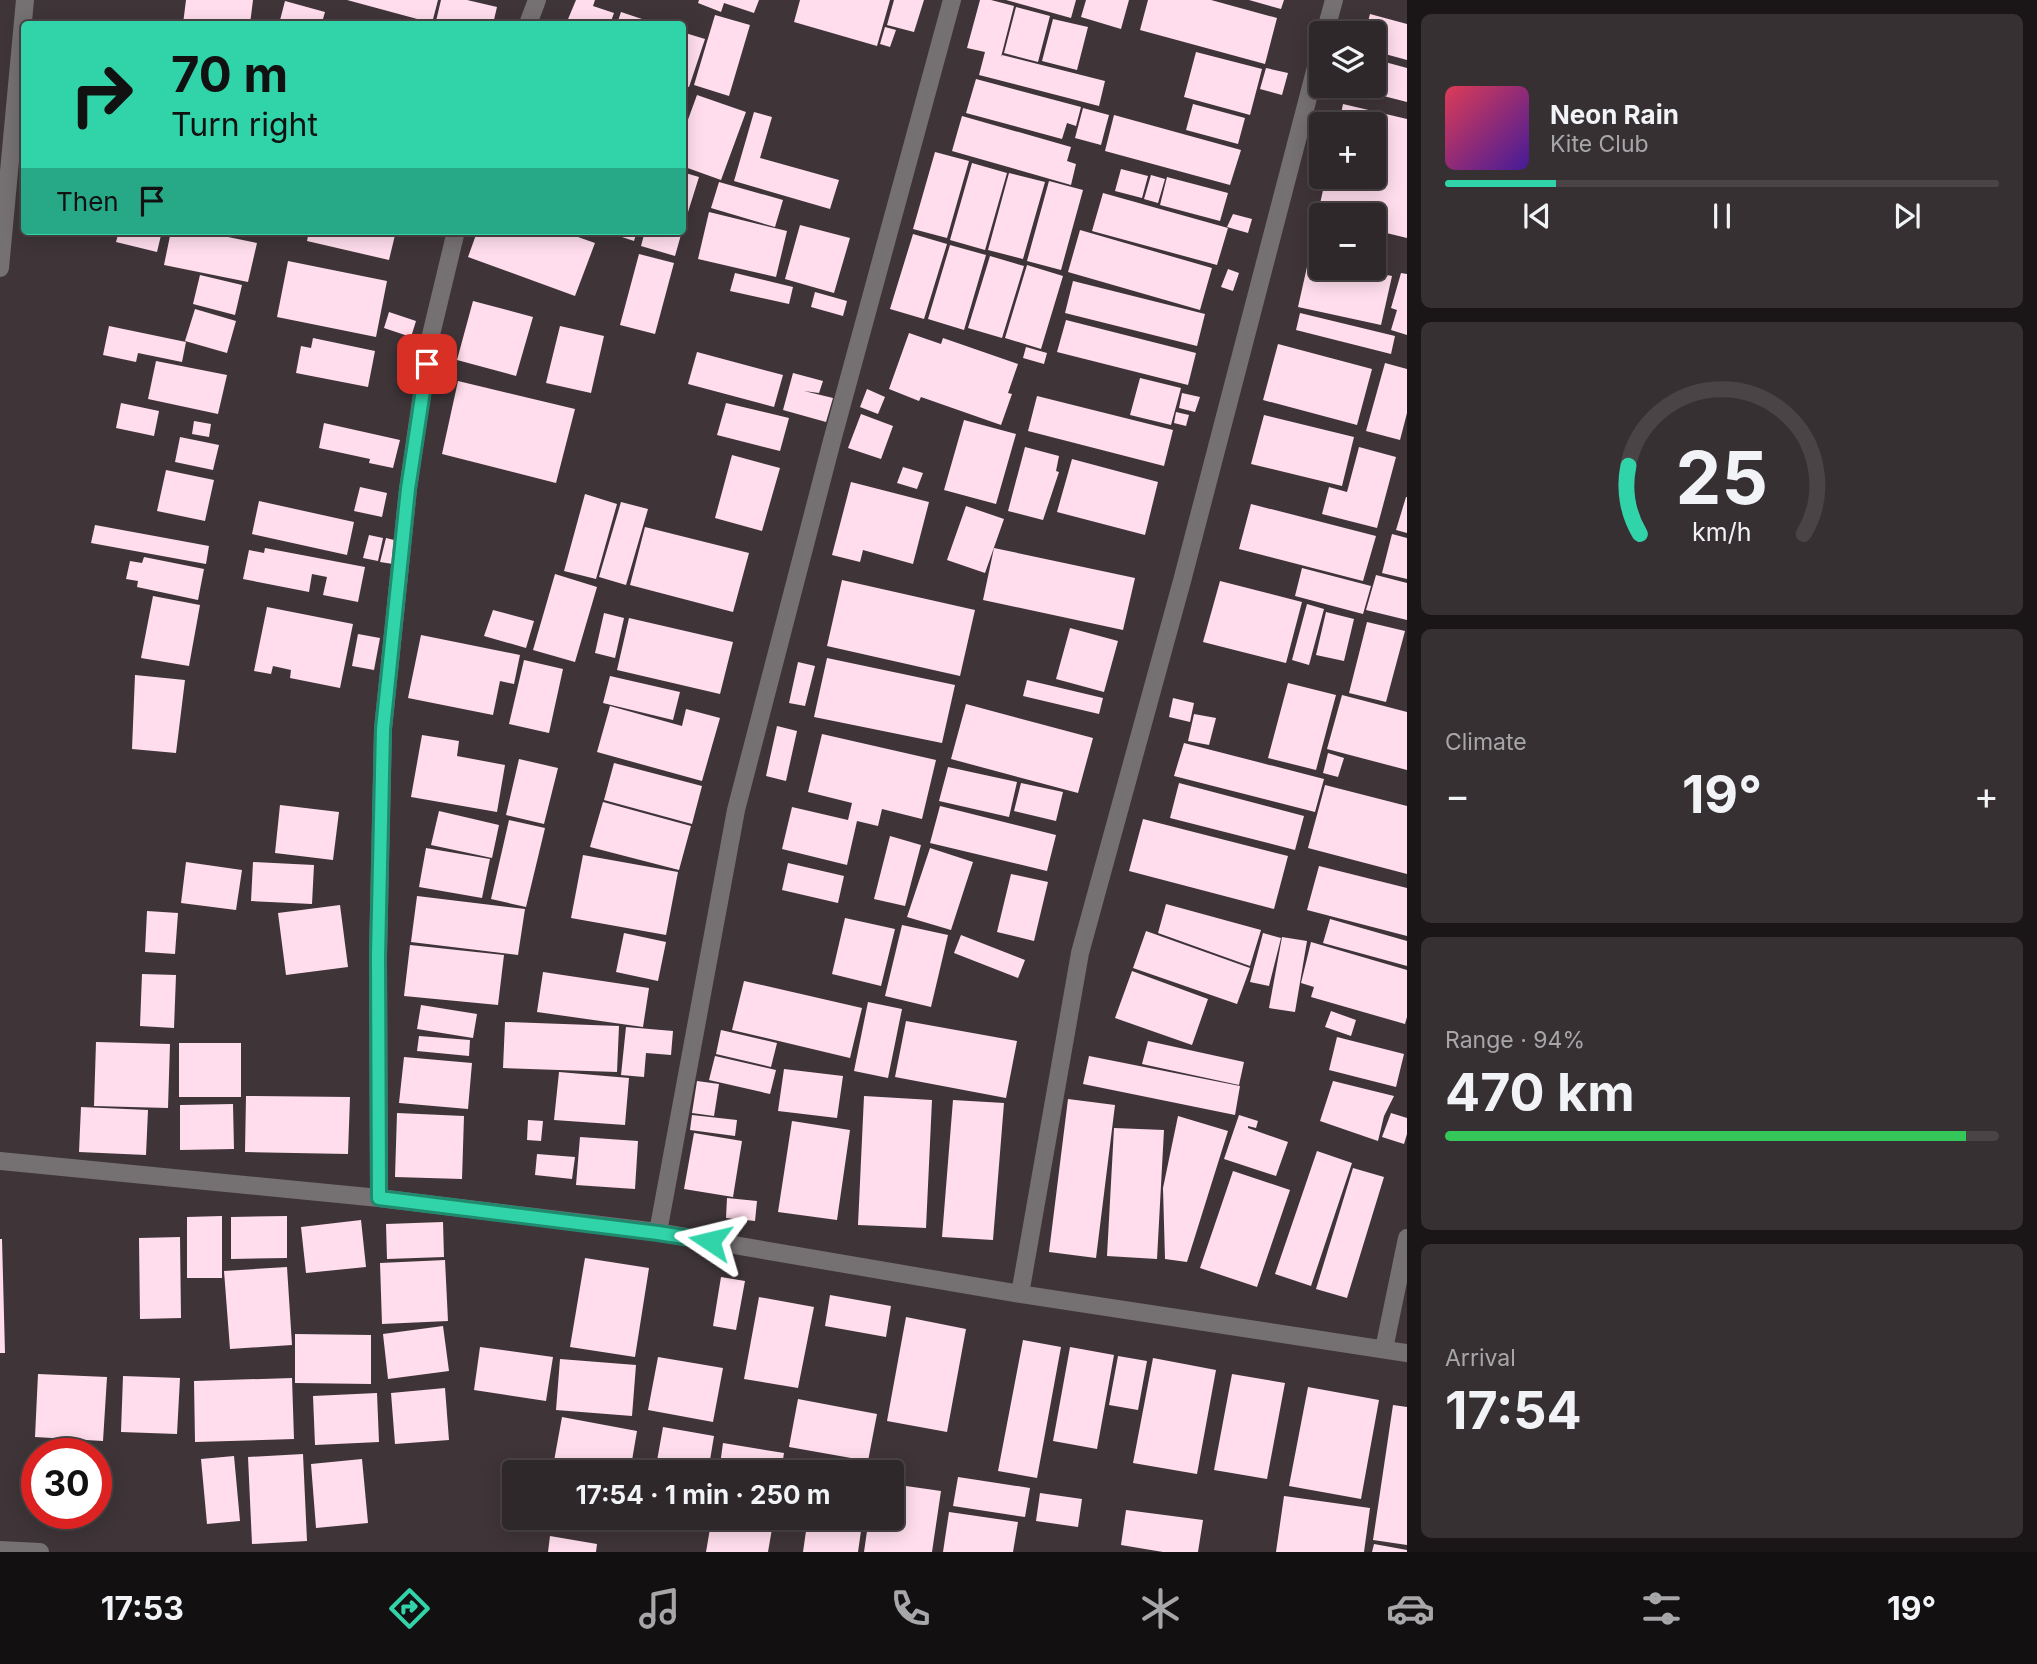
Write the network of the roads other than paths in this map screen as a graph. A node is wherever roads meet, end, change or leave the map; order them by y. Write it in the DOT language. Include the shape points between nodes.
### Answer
graph roads {
  1 [pos="25,0"];
  2 [pos="537,0"];
  3 [pos="953,0"];
  4 [pos="1334,0"];
  5 [pos="23,21"];
  6 [pos="529,21"];
  7 [pos="1328,21"];
  8 [pos="21,43"];
  9 [pos="1309,94"];
  10 [pos="455,235"];
  11 [pos="0,268"];
  12 [pos="0,1161"];
  13 [pos="379,1198"];
  14 [pos="658,1233"];
  15 [pos="1407,1238"];
  16 [pos="1020,1294"];
  17 [pos="1384,1349"];
  18 [pos="1407,1353"];
  19 [pos="0,1550"];
  20 [pos="40,1552"];
  1 -- 5 [label="street"];
  2 -- 6 [label="street"];
  3 -- 14 [label="street" via="736,810"];
  4 -- 7 [label="street"];
  8 -- 11 [label="street"];
  9 -- 16 [label="street" via="1080,953"];
  10 -- 13 [label="street" via="430,339 408,489 383,729"];
  12 -- 13 [label="street"];
  13 -- 14 [label="street"];
  14 -- 16 [label="street"];
  15 -- 17 [label="street"];
  16 -- 17 [label="street"];
  17 -- 18 [label="street"];
  19 -- 20 [label="street"];
}
